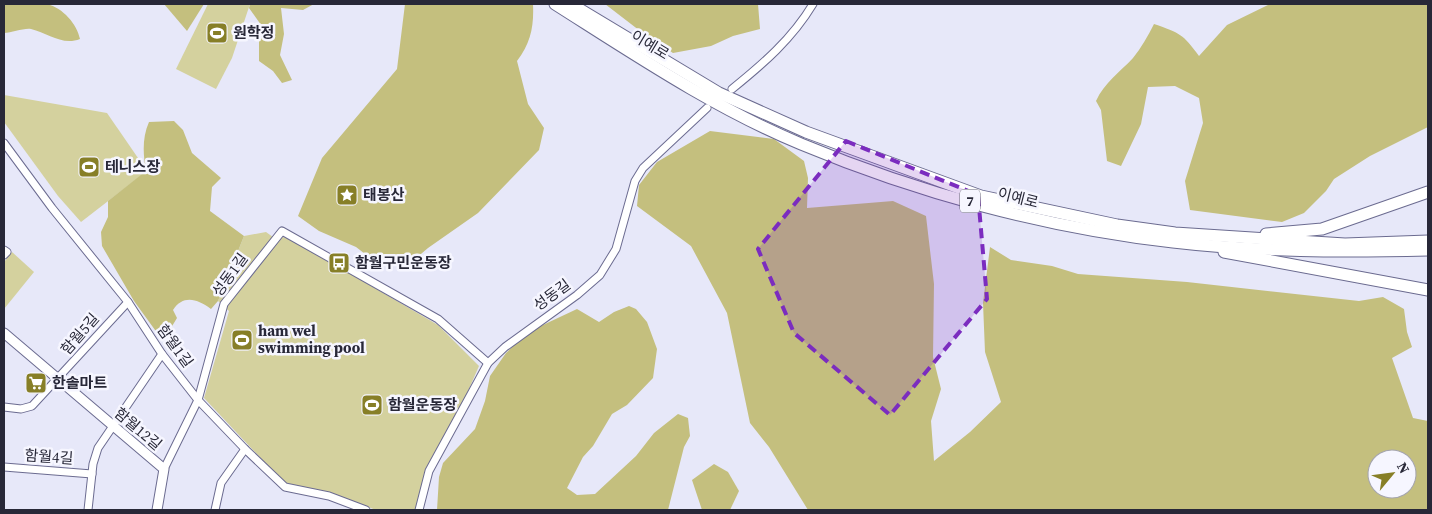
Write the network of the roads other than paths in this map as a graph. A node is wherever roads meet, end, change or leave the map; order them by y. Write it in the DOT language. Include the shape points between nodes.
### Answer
graph roads {
  1 [pos="555,4"];
  2 [pos="571,4"];
  3 [pos="813,4"];
  4 [pos="732,89"];
  5 [pos="707,108"];
  6 [pos="4,143"];
  7 [pos="1428,192"];
  8 [pos="1173,237"];
  9 [pos="1428,241"];
  10 [pos="4,250"];
  11 [pos="1428,250"];
  12 [pos="4,256"];
  13 [pos="1428,290"];
  14 [pos="128,302"];
  15 [pos="4,333"];
  16 [pos="162,354"];
  17 [pos="488,364"];
  18 [pos="58,380"];
  19 [pos="198,400"];
  20 [pos="4,407"];
  21 [pos="113,426"];
  22 [pos="245,449"];
  23 [pos="4,467"];
  24 [pos="164,469"];
  25 [pos="92,474"];
  26 [pos="350,507"];
  27 [pos="88,510"];
  28 [pos="157,510"];
  29 [pos="215,510"];
  30 [pos="366,510"];
  31 [pos="419,510"];
  1 -- 8 [label="highway, 이예로 / 7" via="731,110 800,144 936,192 1013,212 1113,234"];
  2 -- 8 [label="highway, 이예로 / 7" via="719,93 878,160 981,196"];
  3 -- 4 [label="street" via="800,25 767,61"];
  5 -- 17 [label="street, 성동길" via="643,168 635,181 616,249 600,276 505,347"];
  6 -- 14 [label="street, 함월1길"];
  7 -- 8 [label="highway" via="1322,229"];
  8 -- 9 [label="highway, 이예로 / 7" via="1345,244"];
  8 -- 11 [label="highway, 이예로 / 7" via="1329,252"];
  8 -- 13 [label="highway"];
  10 -- 12 [label="street"];
  14 -- 16 [label="street, 함월1길"];
  14 -- 18 [label="street, 함월5길"];
  15 -- 18 [label="street, 함월12길"];
  16 -- 19 [label="street, 함월1길"];
  16 -- 21 [label="street"];
  17 -- 19 [label="street, 성동1길" via="438,319 282,231 224,304"];
  17 -- 31 [label="street, 성동길" via="429,471"];
  18 -- 20 [label="street, 함월5길" via="32,406 21,409"];
  18 -- 21 [label="street, 함월12길"];
  19 -- 22 [label="street, 함월1길"];
  19 -- 24 [label="street, 성동1길"];
  21 -- 24 [label="street, 함월12길"];
  21 -- 25 [label="street" via="98,448"];
  22 -- 26 [label="street, 함월1길" via="285,488"];
  22 -- 29 [label="street" via="221,484"];
  23 -- 25 [label="street, 함월4길"];
  24 -- 28 [label="street"];
  25 -- 27 [label="street"];
  26 -- 30 [label="street, 함월1길"];
}
